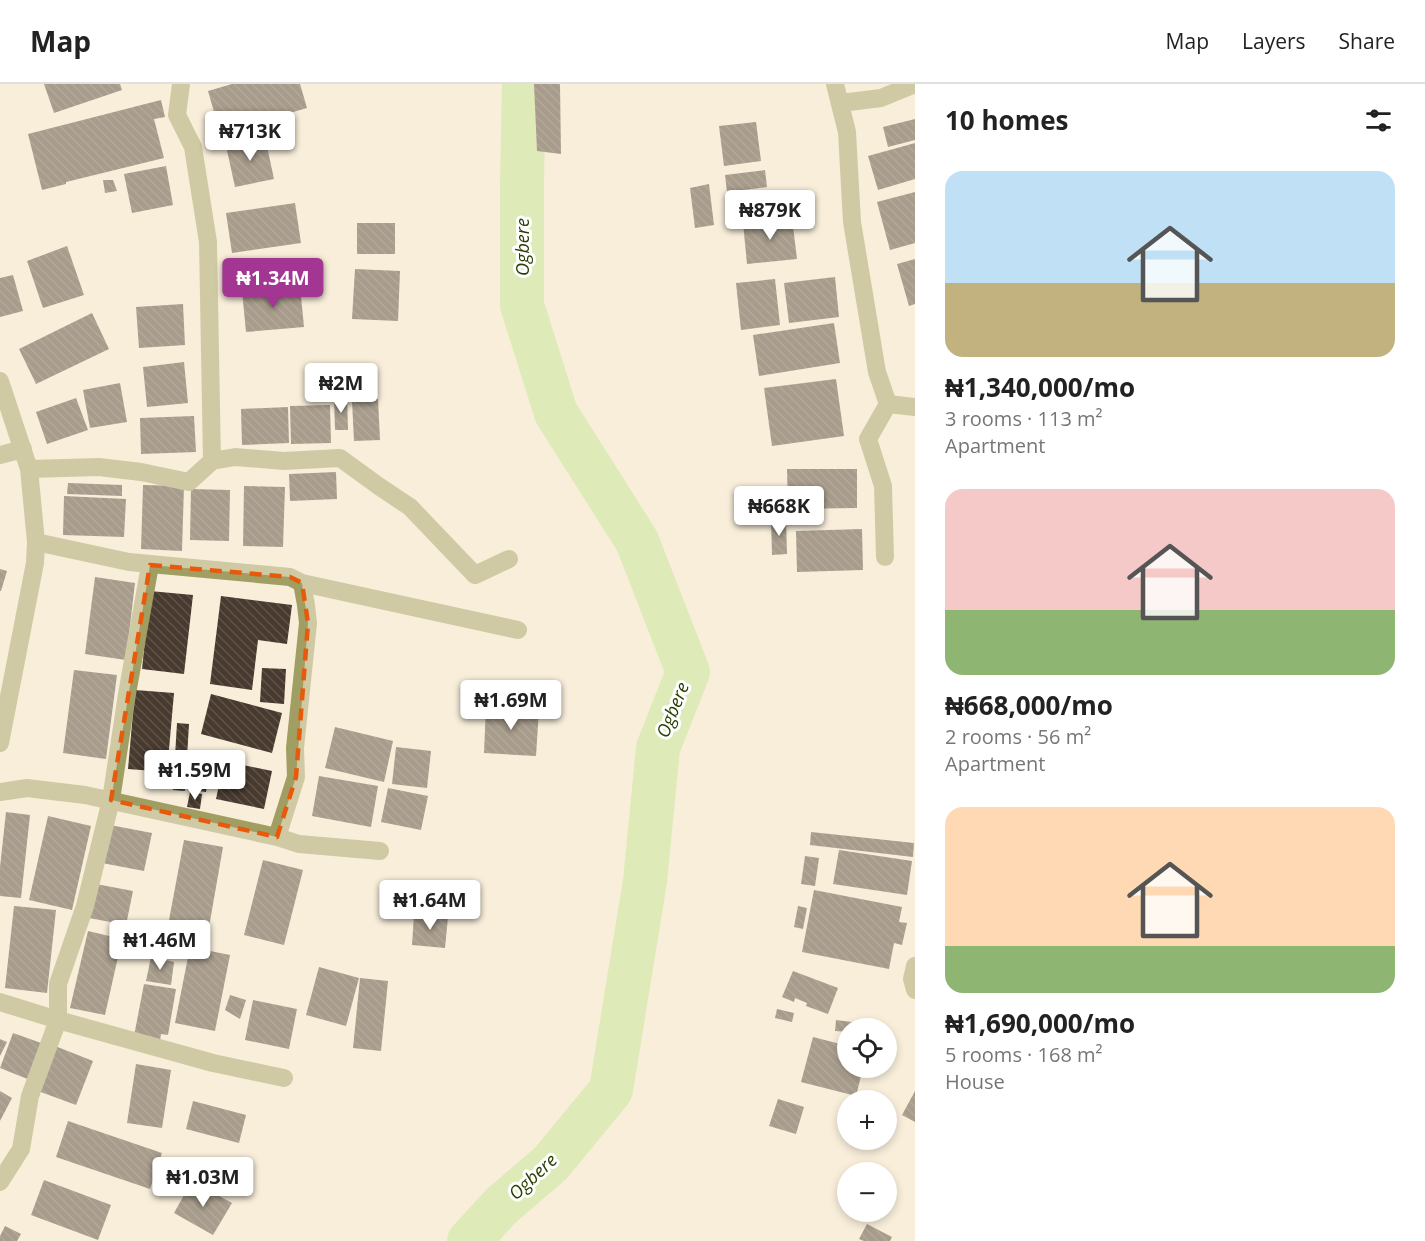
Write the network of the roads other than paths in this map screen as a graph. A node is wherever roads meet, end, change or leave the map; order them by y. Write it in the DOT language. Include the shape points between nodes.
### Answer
graph roads {
  1 [pos="181,84"];
  2 [pos="835,84"];
  3 [pos="915,84"];
  4 [pos="841,103"];
  5 [pos="0,381"];
  6 [pos="888,404"];
  7 [pos="915,407"];
  8 [pos="23,449"];
  9 [pos="0,455"];
  10 [pos="212,460"];
  11 [pos="29,469"];
  12 [pos="36,542"];
  13 [pos="885,557"];
  14 [pos="509,559"];
  15 [pos="150,565"];
  16 [pos="302,583"];
  17 [pos="518,630"];
  18 [pos="0,743"];
  19 [pos="0,792"];
  20 [pos="111,800"];
  21 [pos="278,837"];
  22 [pos="380,850"];
  23 [pos="915,966"];
  24 [pos="915,990"];
  25 [pos="0,1002"];
  26 [pos="58,1020"];
  27 [pos="284,1078"];
  28 [pos="0,1182"];
  1 -- 10 [label="street" via="177,115 193,147 208,242"];
  2 -- 4 [label="street"];
  3 -- 4 [label="street" via="881,98"];
  4 -- 6 [label="street" via="847,132 852,222 877,372"];
  5 -- 8 [label="street"];
  6 -- 7 [label="street"];
  6 -- 13 [label="street" via="868,439 883,486"];
  8 -- 9 [label="street"];
  8 -- 11 [label="street"];
  10 -- 11 [label="street" via="189,482 99,467"];
  10 -- 14 [label="street" via="340,458 410,507 475,575"];
  11 -- 12 [label="street"];
  12 -- 15 [label="street"];
  12 -- 18 [label="street"];
  15 -- 16 [label="street" via="290,578"];
  15 -- 20 [label="street"];
  16 -- 17 [label="street"];
  16 -- 21 [label="street" via="308,623 295,748 297,777"];
  19 -- 20 [label="street" via="27,788"];
  20 -- 21 [label="street"];
  20 -- 26 [label="street" via="85,906 58,984"];
  21 -- 22 [label="street" via="299,844"];
  23 -- 24 [label="street"];
  25 -- 26 [label="street"];
  26 -- 27 [label="street" via="213,1063"];
  26 -- 28 [label="street" via="30,1095 21,1149"];
}
